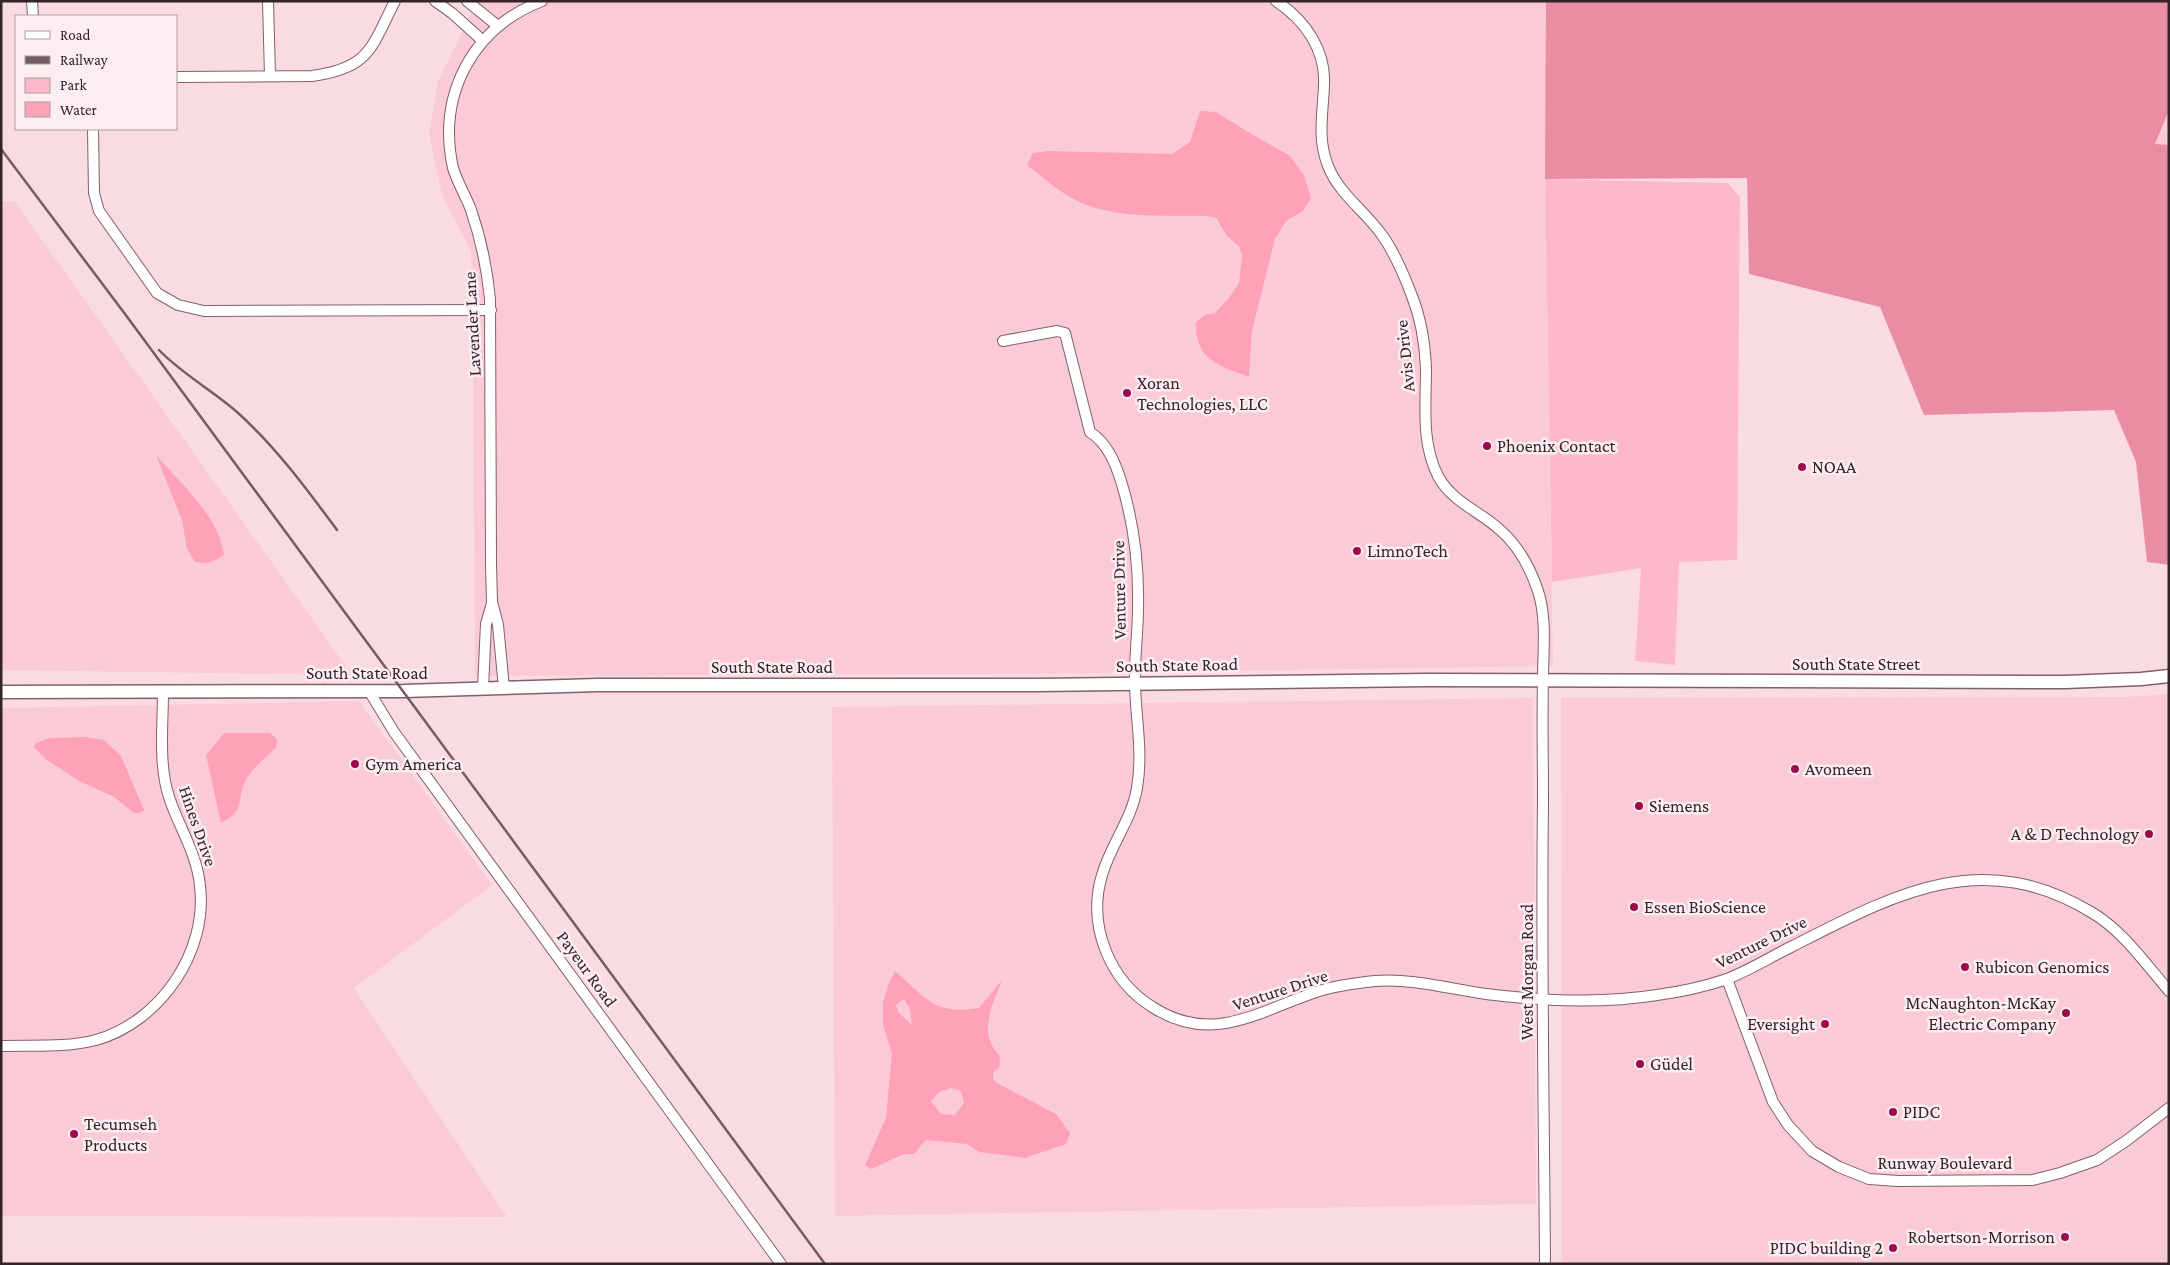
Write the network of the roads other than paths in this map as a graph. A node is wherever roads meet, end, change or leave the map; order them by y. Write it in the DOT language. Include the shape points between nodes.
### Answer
graph roads {
  1 [pos="32,1"];
  2 [pos="268,1"];
  3 [pos="395,1"];
  4 [pos="435,1"];
  5 [pos="467,1"];
  6 [pos="542,1"];
  7 [pos="1276,1"];
  8 [pos="33,15"];
  9 [pos="498,26"];
  10 [pos="483,41"];
  11 [pos="270,76"];
  12 [pos="178,77"];
  13 [pos="93,130"];
  14 [pos="491,310"];
  15 [pos="1003,341"];
  16 [pos="492,602"];
  17 [pos="2169,676"];
  18 [pos="1543,680"];
  19 [pos="1135,683"];
  20 [pos="483,688"];
  21 [pos="504,688"];
  22 [pos="163,691"];
  23 [pos="369,691"];
  24 [pos="1,692"];
  25 [pos="1727,979"];
  26 [pos="2169,991"];
  27 [pos="1543,1000"];
  28 [pos="1,1046"];
  29 [pos="2169,1108"];
  30 [pos="781,1264"];
  31 [pos="1545,1264"];
  1 -- 8 [label="street"];
  2 -- 11 [label="street"];
  3 -- 11 [label="street" via="370,50 359,62 334,73"];
  4 -- 10 [label="street"];
  5 -- 9 [label="street"];
  6 -- 9 [label="street, Lavender Lane"];
  7 -- 18 [label="street, Avis Drive" via="1298,17 1315,43 1325,79 1321,137 1330,171 1341,189 1382,234 1413,297 1423,337 1428,450 1438,476 1460,502 1510,540 1522,555 1540,594"];
  9 -- 10 [label="street, Lavender Lane"];
  10 -- 14 [label="street, Lavender Lane" via="462,72 451,102 448,136 454,171 471,211 485,258"];
  11 -- 12 [label="street"];
  13 -- 14 [label="street" via="94,193 99,212 157,293 178,305 204,311"];
  14 -- 16 [label="street, Lavender Lane"];
  15 -- 19 [label="street, Venture Drive" via="1057,331 1065,333 1090,432 1110,452 1134,532 1138,607"];
  16 -- 20 [label="street, Lavender Lane" via="486,624"];
  16 -- 21 [label="street, Lavender Lane" via="498,624"];
  17 -- 18 [label="main road, South State Street" via="2065,682"];
  18 -- 19 [label="main road, South State Road"];
  18 -- 27 [label="street, West Morgan Road"];
  19 -- 21 [label="main road, South State Road"];
  19 -- 27 [label="street, Venture Drive" via="1141,761 1137,792 1101,876 1099,933 1109,962 1126,985 1152,1008 1178,1020 1215,1025 1240,1022 1322,990 1376,981 1402,981"];
  20 -- 21 [label="main road, South State Road"];
  20 -- 23 [label="main road, South State Road"];
  22 -- 23 [label="main road, South State Road"];
  22 -- 24 [label="main road, South State Road"];
  22 -- 28 [label="street, Hines Drive" via="166,784 195,859 200,886 200,918 192,948 176,978 151,1010 116,1032 73,1044"];
  23 -- 30 [label="street, Payeur Road" via="394,732"];
  25 -- 26 [label="street, Venture Drive" via="1889,900 1955,880 1987,879 2025,884 2093,913 2124,939"];
  25 -- 27 [label="street, Venture Drive" via="1657,995"];
  25 -- 29 [label="street, Runway Boulevard" via="1773,1102 1788,1125 1812,1151 1869,1179 2041,1178 2097,1160"];
  27 -- 31 [label="street, West Morgan Road"];
}
